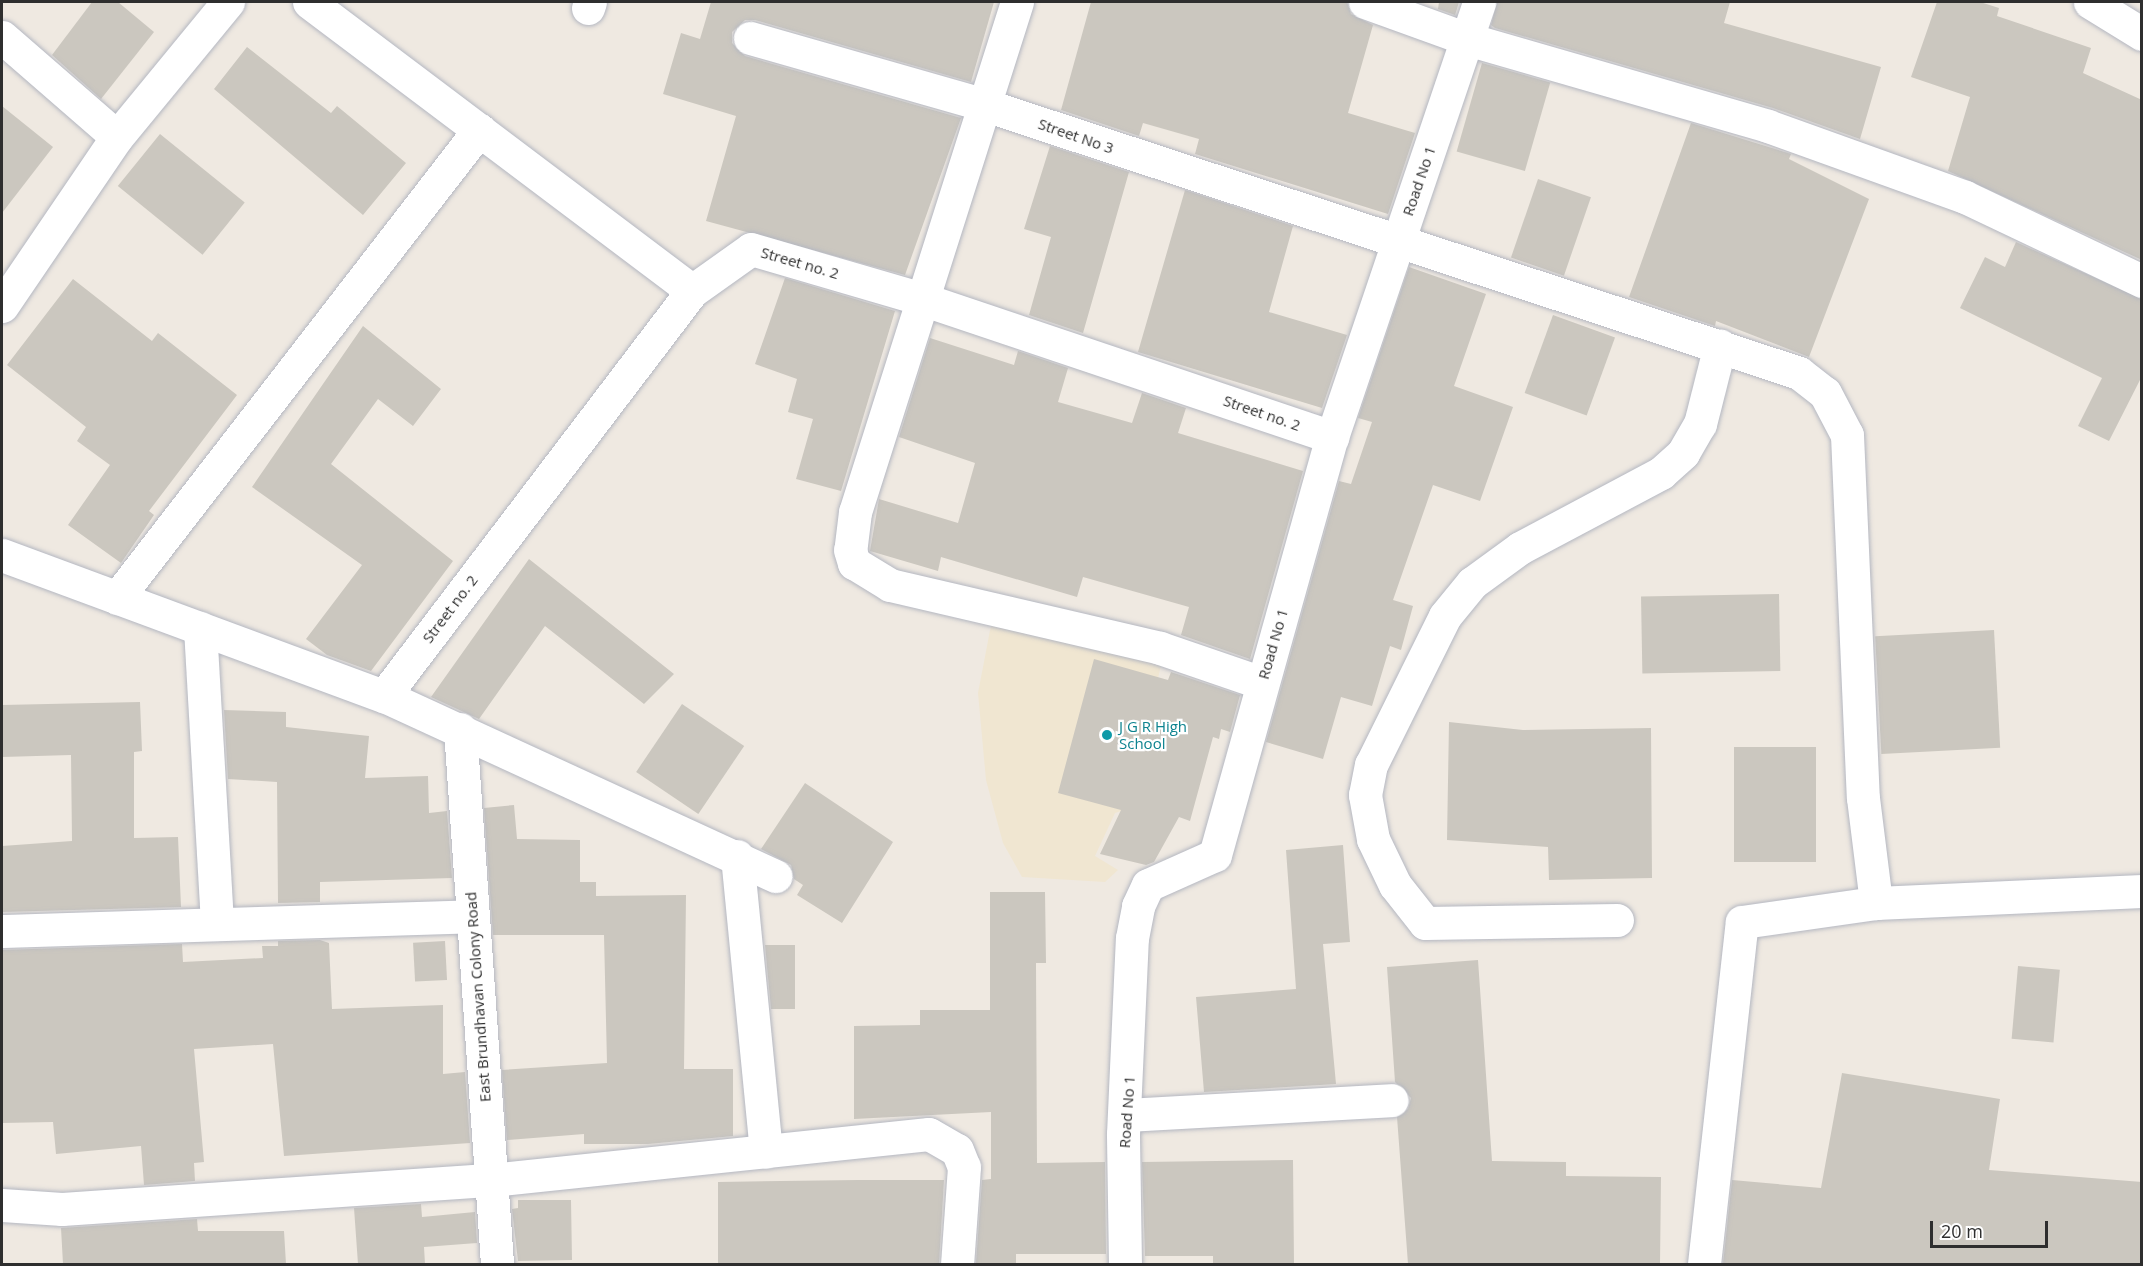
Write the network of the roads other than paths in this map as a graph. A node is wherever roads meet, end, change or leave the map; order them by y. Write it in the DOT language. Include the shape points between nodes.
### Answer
graph roads {
  1 [pos="228,2"];
  2 [pos="309,2"];
  3 [pos="1017,2"];
  4 [pos="1365,2"];
  5 [pos="1479,2"];
  6 [pos="2090,2"];
  7 [pos="2142,33"];
  8 [pos="2,37"];
  9 [pos="750,38"];
  10 [pos="1467,39"];
  11 [pos="985,105"];
  12 [pos="479,130"];
  13 [pos="117,136"];
  14 [pos="1398,243"];
  15 [pos="2142,281"];
  16 [pos="692,291"];
  17 [pos="922,298"];
  18 [pos="2,306"];
  19 [pos="1720,345"];
  20 [pos="1332,437"];
  21 [pos="2,555"];
  22 [pos="117,598"];
  23 [pos="200,628"];
  24 [pos="1262,683"];
  25 [pos="384,696"];
  26 [pos="460,729"];
  27 [pos="737,856"];
  28 [pos="776,876"];
  29 [pos="2142,891"];
  30 [pos="1876,903"];
  31 [pos="472,916"];
  32 [pos="1617,920"];
  33 [pos="217,923"];
  34 [pos="2,931"];
  35 [pos="1392,1100"];
  36 [pos="1125,1115"];
  37 [pos="766,1152"];
  38 [pos="491,1180"];
  39 [pos="2,1205"];
  40 [pos="498,1264"];
  41 [pos="957,1264"];
  42 [pos="1125,1264"];
  43 [pos="1704,1264"];
  1 -- 13 [label="street"];
  2 -- 12 [label="street"];
  3 -- 11 [label="street"];
  4 -- 10 [label="street"];
  5 -- 10 [label="street, Road No 1"];
  6 -- 7 [label="street"];
  8 -- 13 [label="street"];
  9 -- 11 [label="street, Street No 3"];
  10 -- 14 [label="street, Road No 1"];
  10 -- 15 [label="street" via="1779,130 1965,197"];
  11 -- 14 [label="street, Street No 3"];
  11 -- 17 [label="street"];
  12 -- 16 [label="street"];
  12 -- 22 [label="street"];
  13 -- 18 [label="street"];
  14 -- 19 [label="street, Street No 3"];
  14 -- 20 [label="street, Road No 1"];
  16 -- 17 [label="street, Street no. 2" via="751,249"];
  16 -- 25 [label="street, Street no. 2"];
  17 -- 20 [label="street, Street no. 2"];
  17 -- 24 [label="street" via="855,512 850,550 855,563 890,585 1160,648"];
  19 -- 30 [label="street, Street No 3" via="1799,373 1825,393 1847,435 1863,798"];
  19 -- 32 [label="street" via="1700,424 1683,453 1661,473 1520,548 1472,584 1445,616 1371,765 1365,795 1377,848 1395,885 1425,923"];
  20 -- 24 [label="street, Road No 1"];
  21 -- 22 [label="street"];
  22 -- 23 [label="street"];
  23 -- 25 [label="street"];
  23 -- 33 [label="street"];
  24 -- 36 [label="street, Road No 1" via="1215,855 1148,885 1138,906 1132,938"];
  25 -- 26 [label="street"];
  26 -- 27 [label="street"];
  26 -- 31 [label="street, East Brundhavan Colony Road"];
  27 -- 28 [label="street"];
  27 -- 37 [label="street"];
  29 -- 30 [label="street"];
  30 -- 43 [label="street" via="1742,922"];
  31 -- 33 [label="street"];
  31 -- 38 [label="street, East Brundhavan Colony Road"];
  33 -- 34 [label="street"];
  35 -- 36 [label="street"];
  36 -- 42 [label="street, Road No 1"];
  37 -- 38 [label="street"];
  37 -- 41 [label="street" via="930,1134 957,1150 964,1167"];
  38 -- 39 [label="street" via="62,1209"];
  38 -- 40 [label="street, East Brundhavan Colony Road"];
}
